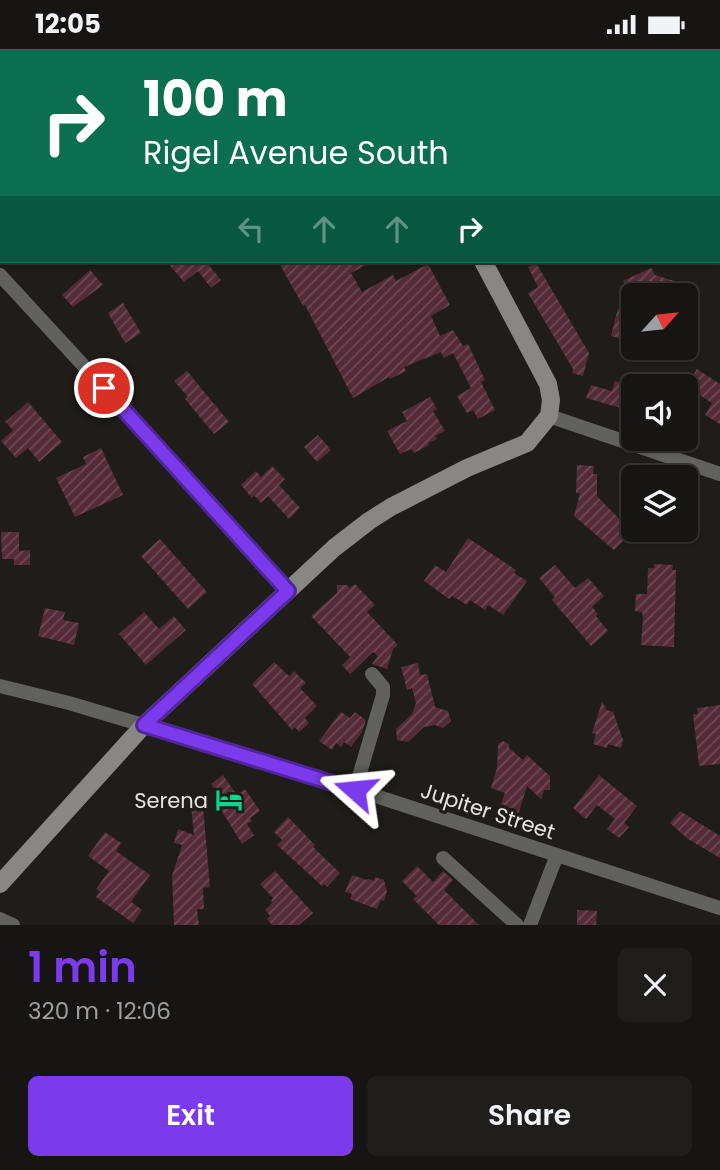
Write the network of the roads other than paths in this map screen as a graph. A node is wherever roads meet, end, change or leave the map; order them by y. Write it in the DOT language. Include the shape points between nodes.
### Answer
graph roads {
  1 [pos="484,263"];
  2 [pos="0,275"];
  3 [pos="549,416"];
  4 [pos="720,474"];
  5 [pos="288,591"];
  6 [pos="372,674"];
  7 [pos="0,685"];
  8 [pos="144,725"];
  9 [pos="355,790"];
  10 [pos="557,855"];
  11 [pos="443,858"];
  12 [pos="0,884"];
  13 [pos="720,908"];
  14 [pos="0,919"];
  15 [pos="13,925"];
  16 [pos="517,925"];
  17 [pos="530,925"];
  1 -- 3 [label="main road" via="548,384"];
  2 -- 5 [label="street"];
  3 -- 4 [label="street"];
  3 -- 5 [label="main road" via="527,443 467,468 369,521"];
  5 -- 8 [label="main road"];
  6 -- 9 [label="street" via="383,687 383,695"];
  7 -- 8 [label="street, Jupiter Street"];
  8 -- 9 [label="street, Jupiter Street"];
  8 -- 12 [label="main road"];
  9 -- 10 [label="street, Jupiter Street"];
  10 -- 13 [label="street, Jupiter Street"];
  10 -- 17 [label="street"];
  11 -- 16 [label="street"];
  14 -- 15 [label="street"];
}
